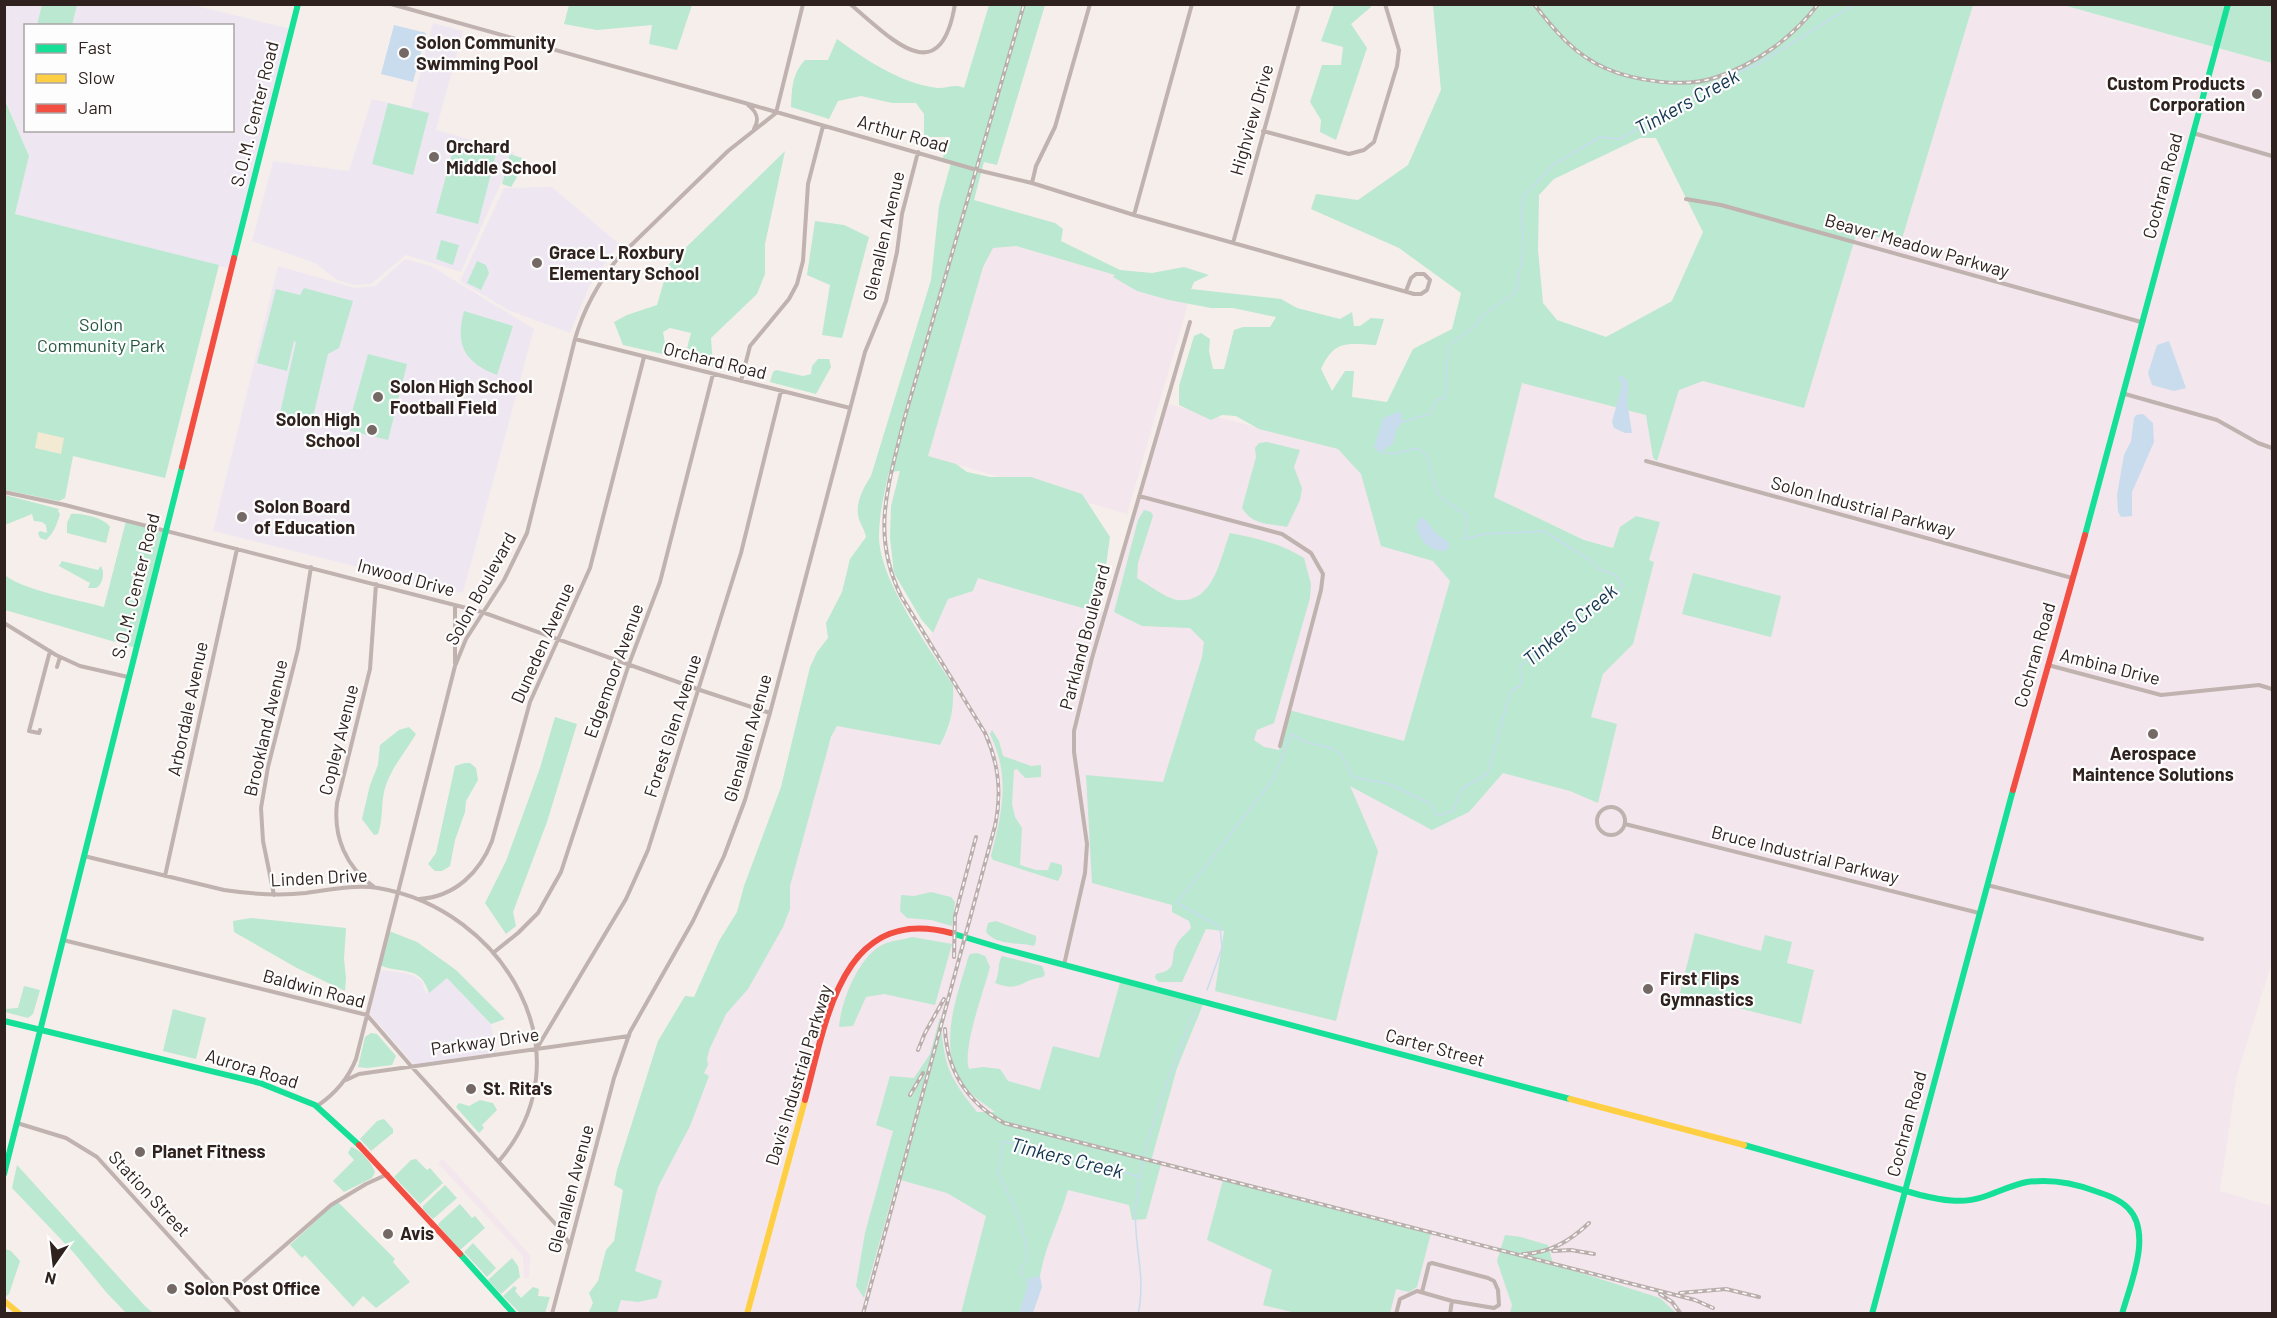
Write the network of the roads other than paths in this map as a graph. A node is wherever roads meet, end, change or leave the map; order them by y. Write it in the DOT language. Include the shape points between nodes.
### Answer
graph roads {
  1 [pos="298,4"];
  2 [pos="391,4"];
  3 [pos="803,4"];
  4 [pos="850,4"];
  5 [pos="955,4"];
  6 [pos="1090,4"];
  7 [pos="1192,4"];
  8 [pos="1299,4"];
  9 [pos="1384,4"];
  10 [pos="2228,4"];
  11 [pos="745,103"];
  12 [pos="776,113"];
  13 [pos="823,126"];
  14 [pos="1263,131"];
  15 [pos="752,132"];
  16 [pos="2193,133"];
  17 [pos="918,152"];
  18 [pos="2272,156"];
  19 [pos="1032,183"];
  20 [pos="1686,199"];
  21 [pos="1134,215"];
  22 [pos="1233,243"];
  23 [pos="1406,291"];
  24 [pos="1190,322"];
  25 [pos="2141,322"];
  26 [pos="575,339"];
  27 [pos="644,357"];
  28 [pos="713,374"];
  29 [pos="741,381"];
  30 [pos="781,391"];
  31 [pos="2124,393"];
  32 [pos="849,408"];
  33 [pos="2272,448"];
  34 [pos="1646,461"];
  35 [pos="4,492"];
  36 [pos="1139,496"];
  37 [pos="166,531"];
  38 [pos="237,549"];
  39 [pos="311,567"];
  40 [pos="2072,578"];
  41 [pos="376,584"];
  42 [pos="455,605"];
  43 [pos="482,612"];
  44 [pos="4,623"];
  45 [pos="557,638"];
  46 [pos="50,651"];
  47 [pos="60,657"];
  48 [pos="628,664"];
  49 [pos="2048,665"];
  50 [pos="455,666"];
  51 [pos="57,667"];
  52 [pos="128,678"];
  53 [pos="2272,689"];
  54 [pos="700,690"];
  55 [pos="770,713"];
  56 [pos="40,730"];
  57 [pos="1280,746"];
  58 [pos="1624,824"];
  59 [pos="83,856"];
  60 [pos="165,876"];
  61 [pos="1987,885"];
  62 [pos="376,888"];
  63 [pos="398,893"];
  64 [pos="274,895"];
  65 [pos="415,899"];
  66 [pos="1979,913"];
  67 [pos="957,935"];
  68 [pos="2202,939"];
  69 [pos="63,940"];
  70 [pos="493,953"];
  71 [pos="1064,964"];
  72 [pos="367,1015"];
  73 [pos="4,1022"];
  74 [pos="39,1031"];
  75 [pos="629,1035"];
  76 [pos="537,1048"];
  77 [pos="411,1066"];
  78 [pos="345,1080"];
  79 [pos="317,1106"];
  80 [pos="17,1123"];
  81 [pos="499,1161"];
  82 [pos="4,1174"];
  83 [pos="388,1174"];
  84 [pos="1905,1191"];
  85 [pos="570,1245"];
  86 [pos="1422,1292"];
  87 [pos="226,1297"];
  88 [pos="4,1301"];
  89 [pos="1452,1301"];
  90 [pos="21,1314"];
  91 [pos="240,1314"];
  92 [pos="514,1314"];
  93 [pos="552,1314"];
  94 [pos="747,1314"];
  95 [pos="1396,1314"];
  96 [pos="1450,1314"];
  97 [pos="1872,1314"];
  98 [pos="2122,1314"];
  1 -- 37 [label="street, S.O.M. Center Road"];
  2 -- 11 [label="street, Arthur Road"];
  3 -- 12 [label="street"];
  4 -- 5 [label="street" via="910,51 918,53 927,53 943,42"];
  6 -- 19 [label="street" via="1055,127"];
  7 -- 21 [label="street"];
  8 -- 14 [label="street, Highview Drive"];
  9 -- 14 [label="street" via="1399,50 1374,142 1349,154"];
  10 -- 16 [label="street, Cochran Road"];
  11 -- 12 [label="street, Arthur Road"];
  11 -- 15 [label="street" via="758,118"];
  12 -- 13 [label="street, Arthur Road"];
  12 -- 15 [label="street, Solon Boulevard"];
  13 -- 17 [label="street, Arthur Road"];
  13 -- 29 [label="street" via="808,184 803,261 797,284 750,346"];
  14 -- 22 [label="street, Highview Drive"];
  15 -- 26 [label="street, Solon Boulevard" via="618,258 590,299"];
  16 -- 18 [label="street"];
  16 -- 25 [label="street, Cochran Road"];
  17 -- 19 [label="street, Arthur Road"];
  17 -- 32 [label="street, Glenallen Avenue" via="886,301 865,352"];
  19 -- 21 [label="street, Arthur Road"];
  20 -- 25 [label="street, Beaver Meadow Parkway" via="1721,205"];
  21 -- 22 [label="street, Arthur Road"];
  22 -- 23 [label="street, Arthur Road"];
  23 -- 23 [label="street" via="1410,278 1416,274 1424,274 1430,280 1424,293"];
  24 -- 36 [label="street, Parkland Boulevard"];
  25 -- 31 [label="street, Cochran Road"];
  26 -- 27 [label="street, Orchard Road"];
  26 -- 43 [label="street, Solon Boulevard" via="527,533 508,573"];
  27 -- 28 [label="street, Orchard Road"];
  27 -- 45 [label="street, Duneden Avenue" via="590,568"];
  28 -- 29 [label="street, Orchard Road"];
  28 -- 48 [label="street, Edgemoor Avenue" via="660,582"];
  29 -- 30 [label="street, Orchard Road"];
  30 -- 32 [label="street, Orchard Road"];
  30 -- 54 [label="street, Forest Glen Avenue" via="741,553"];
  31 -- 33 [label="street" via="2217,420"];
  31 -- 40 [label="street, Cochran Road"];
  32 -- 55 [label="street, Glenallen Avenue"];
  34 -- 40 [label="street, Solon Industrial Parkway"];
  35 -- 37 [label="street, Inwood Drive"];
  36 -- 57 [label="street" via="1282,534 1311,553 1323,574"];
  36 -- 71 [label="street, Parkland Boulevard" via="1074,731 1087,844 1085,873"];
  37 -- 38 [label="street, Inwood Drive"];
  37 -- 52 [label="street, S.O.M. Center Road"];
  38 -- 39 [label="street, Inwood Drive"];
  38 -- 60 [label="street, Arbordale Avenue"];
  39 -- 41 [label="street, Inwood Drive"];
  39 -- 64 [label="street, Brookland Avenue" via="298,649 261,808"];
  40 -- 49 [label="street, Cochran Road"];
  41 -- 42 [label="street, Inwood Drive"];
  41 -- 62 [label="street, Copley Avenue" via="370,669 335,819 344,853"];
  42 -- 43 [label="street, Inwood Drive"];
  42 -- 50 [label="street"];
  43 -- 45 [label="street, Inwood Drive"];
  43 -- 50 [label="street, Solon Boulevard"];
  44 -- 46 [label="street"];
  45 -- 48 [label="street, Inwood Drive"];
  45 -- 65 [label="street, Duneden Avenue" via="530,702 485,859 459,885"];
  46 -- 47 [label="street"];
  46 -- 56 [label="street" via="30,730"];
  47 -- 51 [label="street"];
  47 -- 52 [label="street"];
  48 -- 54 [label="street, Inwood Drive"];
  48 -- 70 [label="street, Edgemoor Avenue" via="554,887 533,918"];
  49 -- 53 [label="street, Ambina Drive" via="2161,695 2259,685"];
  49 -- 61 [label="street, Cochran Road"];
  50 -- 63 [label="street, Solon Boulevard"];
  52 -- 59 [label="street, S.O.M. Center Road"];
  54 -- 55 [label="street, Inwood Drive"];
  54 -- 76 [label="street, Forest Glen Avenue" via="637,877"];
  55 -- 75 [label="street, Glenallen Avenue" via="724,856 693,921"];
  58 -- 58 [label="street, Bruce Industrial Parkway" via="1622,812 1610,807 1601,811 1597,819 1602,832 1611,835 1620,832"];
  58 -- 66 [label="street, Bruce Industrial Parkway"];
  59 -- 60 [label="street, Linden Drive"];
  59 -- 69 [label="street, S.O.M. Center Road"];
  60 -- 64 [label="street, Linden Drive" via="224,890"];
  61 -- 66 [label="street, Cochran Road"];
  61 -- 68 [label="street"];
  62 -- 63 [label="street, Linden Drive"];
  62 -- 64 [label="street, Linden Drive"];
  63 -- 65 [label="street, Linden Drive"];
  63 -- 72 [label="street, Solon Boulevard"];
  65 -- 70 [label="street, Linden Drive" via="456,920"];
  66 -- 84 [label="street, Cochran Road"];
  67 -- 71 [label="street, Carter Street"];
  67 -- 94 [label="street, Davis Industrial Parkway" via="933,927 907,927 885,934 870,942 844,977 817,1056"];
  69 -- 72 [label="street, Baldwin Road"];
  69 -- 74 [label="street, S.O.M. Center Road"];
  70 -- 76 [label="street, Linden Drive" via="517,988"];
  71 -- 84 [label="street, Carter Street"];
  72 -- 77 [label="street, Baldwin Road"];
  72 -- 78 [label="street, Solon Boulevard" via="356,1059"];
  73 -- 74 [label="street, Aurora Road"];
  74 -- 79 [label="street, Aurora Road" via="260,1083"];
  74 -- 80 [label="street, S.O.M. Center Road"];
  75 -- 76 [label="street, Parkway Drive"];
  75 -- 85 [label="street, Glenallen Avenue"];
  76 -- 77 [label="street, Parkway Drive"];
  76 -- 81 [label="street, Linden Drive" via="535,1092 529,1114"];
  77 -- 78 [label="street, Parkway Drive"];
  77 -- 81 [label="street, Baldwin Road"];
  78 -- 79 [label="street, Solon Boulevard"];
  79 -- 83 [label="street, Aurora Road"];
  80 -- 82 [label="street, S.O.M. Center Road"];
  80 -- 87 [label="street, Station Street" via="70,1139 97,1157"];
  81 -- 85 [label="street, Baldwin Road"];
  83 -- 87 [label="street" via="324,1210"];
  83 -- 92 [label="street, Aurora Road"];
  84 -- 97 [label="street, Cochran Road"];
  84 -- 98 [label="street, Carter Street" via="1964,1202 2021,1183 2052,1181 2116,1197 2138,1224 2140,1239"];
  85 -- 93 [label="street, Glenallen Avenue"];
  86 -- 89 [label="street"];
  86 -- 89 [label="street" via="1432,1263 1494,1281 1500,1298 1494,1308"];
  86 -- 95 [label="street" via="1400,1299"];
  87 -- 91 [label="street, Station Street"];
  88 -- 90 [label="street"];
  89 -- 96 [label="street"];
}
